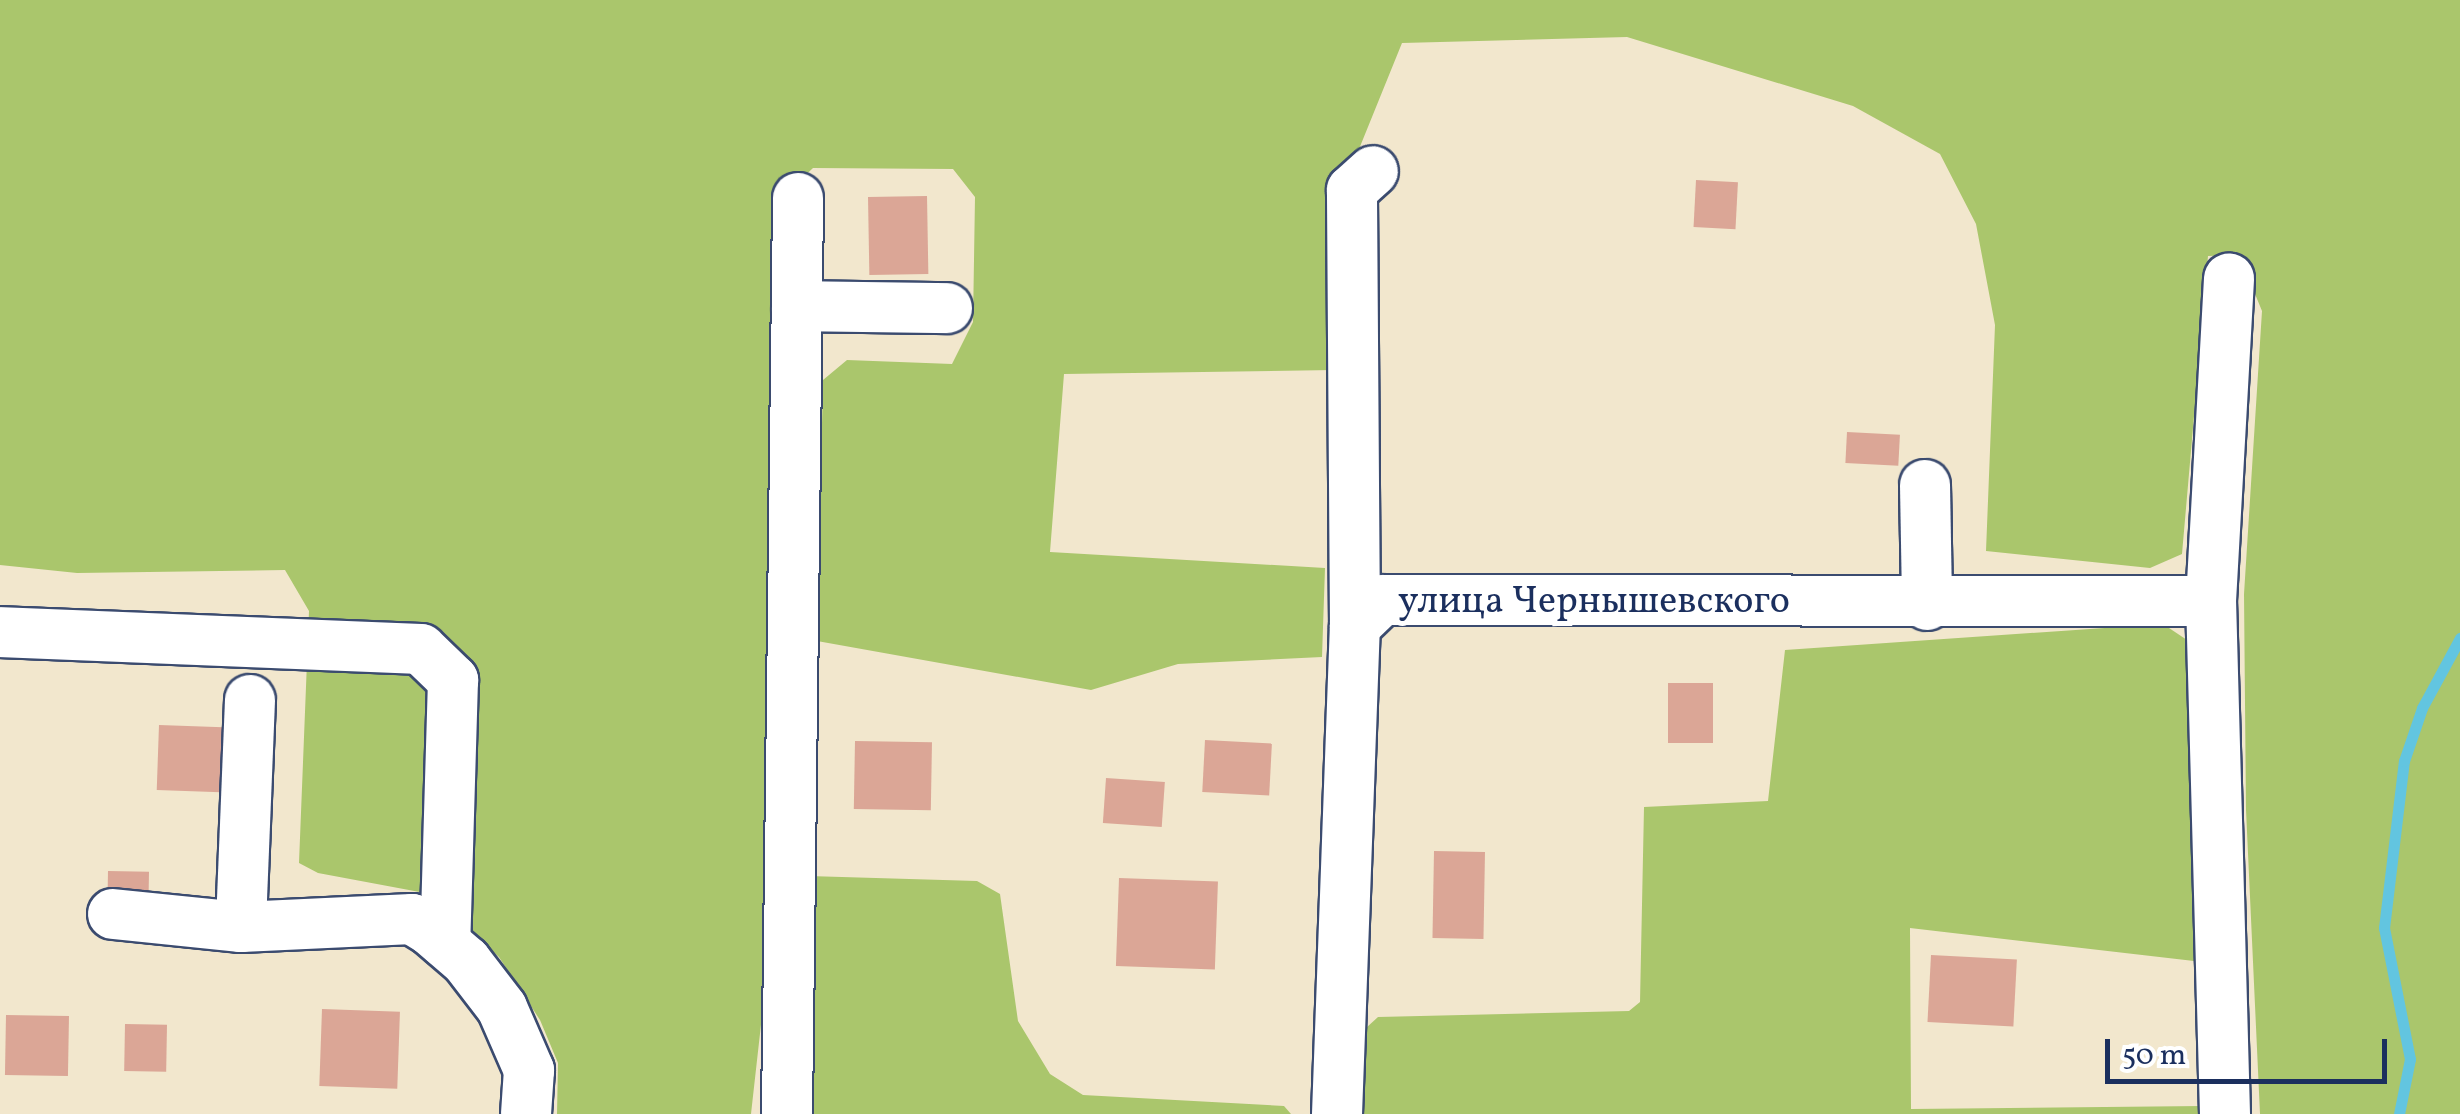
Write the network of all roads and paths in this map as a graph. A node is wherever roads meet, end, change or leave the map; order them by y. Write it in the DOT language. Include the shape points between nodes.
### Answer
graph roads {
  1 [pos="1373,170"];
  2 [pos="798,198"];
  3 [pos="2229,278"];
  4 [pos="797,306"];
  5 [pos="947,308"];
  6 [pos="1925,485"];
  7 [pos="2211,601"];
  8 [pos="1927,604"];
  9 [pos="1355,626"];
  10 [pos="0,632"];
  11 [pos="250,700"];
  12 [pos="113,914"];
  13 [pos="242,928"];
  14 [pos="445,943"];
  15 [pos="526,1114"];
  16 [pos="787,1114"];
  17 [pos="1337,1114"];
  18 [pos="2224,1114"];
  1 -- 9 [label="lane" via="1352,190"];
  2 -- 4 [label="lane"];
  3 -- 7 [label="lane"];
  4 -- 5 [label="lane"];
  4 -- 16 [label="lane"];
  6 -- 8 [label="lane"];
  7 -- 8 [label="lane, улица Чернышевского"];
  7 -- 18 [label="lane"];
  8 -- 9 [label="lane, улица Чернышевского" via="1382,600"];
  9 -- 17 [label="lane, улица Чернышевского"];
  10 -- 14 [label="lane" via="421,648 453,680"];
  11 -- 13 [label="lane"];
  12 -- 13 [label="lane"];
  13 -- 14 [label="lane" via="412,919"];
  14 -- 15 [label="lane" via="502,1008 529,1070"];
}
